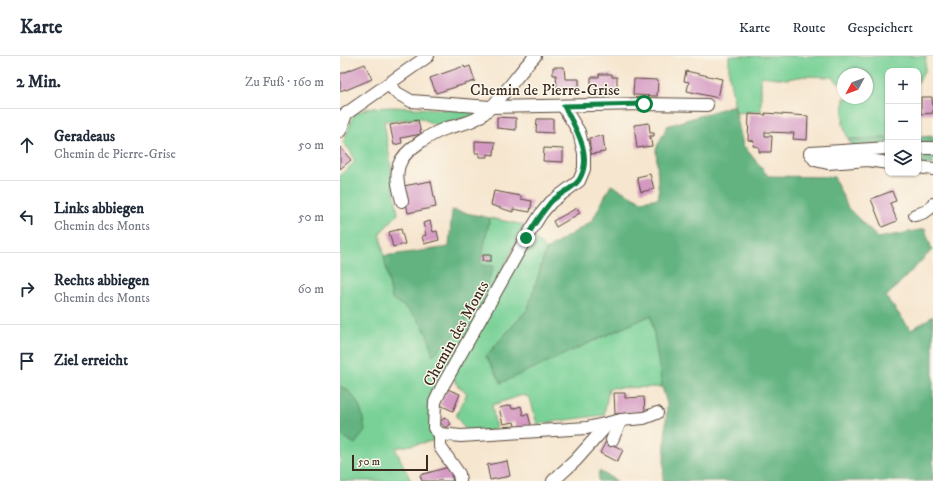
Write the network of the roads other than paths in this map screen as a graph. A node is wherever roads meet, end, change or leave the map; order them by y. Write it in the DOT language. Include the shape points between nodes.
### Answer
graph roads {
  1 [pos="428,56"];
  2 [pos="535,56"];
  3 [pos="388,84"];
  4 [pos="707,104"];
  5 [pos="564,106"];
  6 [pos="490,107"];
  7 [pos="343,116"];
  8 [pos="340,131"];
  9 [pos="885,148"];
  10 [pos="921,148"];
  11 [pos="933,148"];
  12 [pos="885,163"];
  13 [pos="921,167"];
  14 [pos="933,169"];
  15 [pos="402,201"];
  16 [pos="933,204"];
  17 [pos="916,215"];
  18 [pos="657,413"];
  19 [pos="621,420"];
  20 [pos="608,424"];
  21 [pos="440,434"];
  22 [pos="612,440"];
  23 [pos="460,481"];
  24 [pos="553,481"];
  1 -- 3 [label="street"];
  2 -- 6 [label="street"];
  3 -- 6 [label="street, Chemin de Pierre-Grise" via="411,101"];
  3 -- 7 [label="street"];
  4 -- 5 [label="street, Chemin de Pierre-Grise"];
  5 -- 6 [label="street, Chemin de Pierre-Grise"];
  5 -- 21 [label="street, Chemin des Monts" via="579,132 584,153 584,169 578,180 551,202 533,226 442,387 435,402 434,428"];
  6 -- 15 [label="street" via="478,118 441,130 425,139 407,154 400,164 397,179"];
  7 -- 8 [label="street"];
  9 -- 12 [label="street" via="810,153 815,160 828,163 868,160"];
  10 -- 11 [label="street"];
  13 -- 14 [label="street"];
  16 -- 17 [label="street" via="923,213"];
  18 -- 19 [label="street" via="644,418"];
  19 -- 20 [label="street"];
  19 -- 22 [label="street"];
  20 -- 21 [label="street" via="586,428 461,436"];
  20 -- 24 [label="street"];
  21 -- 23 [label="street, Chemin des Monts" via="440,447 459,474"];
}
